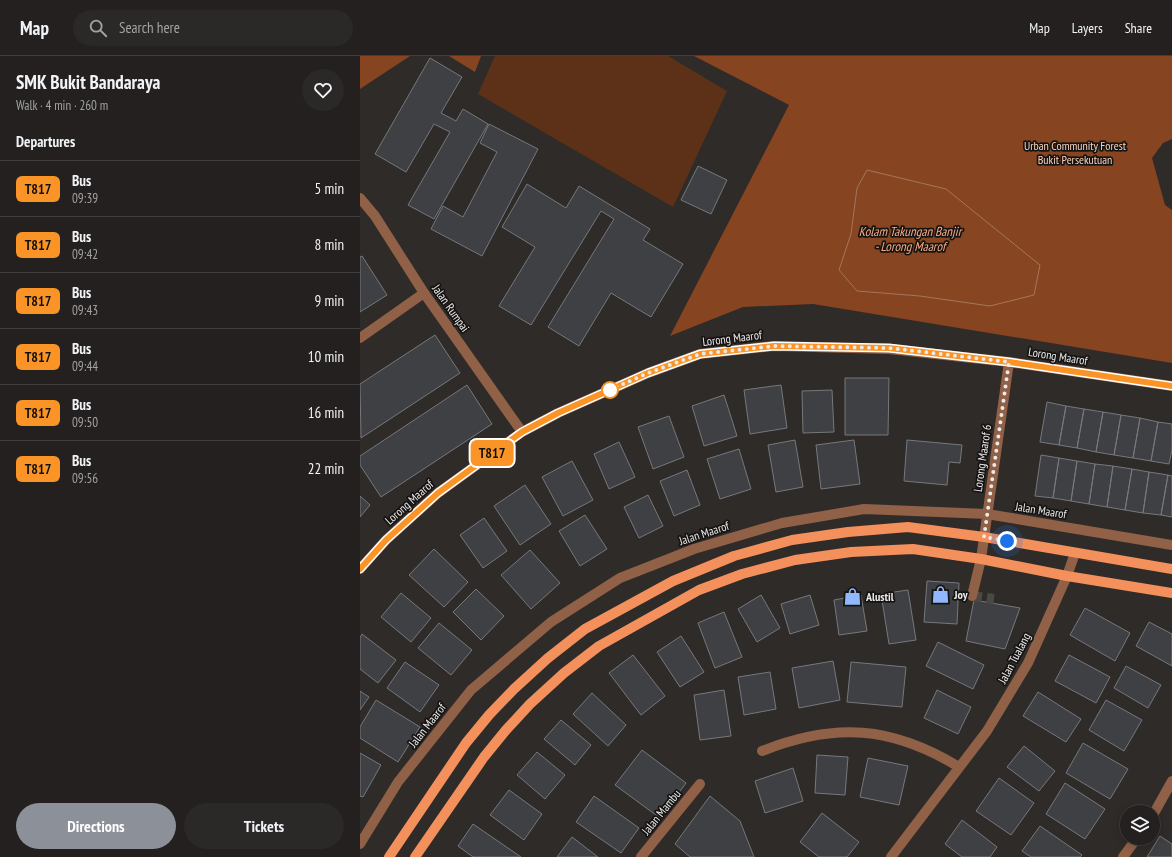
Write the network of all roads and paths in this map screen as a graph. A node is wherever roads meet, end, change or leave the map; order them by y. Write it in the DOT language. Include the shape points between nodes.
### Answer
graph roads {
  1 [pos="360,198"];
  2 [pos="424,293"];
  3 [pos="360,338"];
  4 [pos="1009,362"];
  5 [pos="1172,386"];
  6 [pos="522,432"];
  7 [pos="987,514"];
  8 [pos="984,537"];
  9 [pos="1172,545"];
  10 [pos="1075,553"];
  11 [pos="981,559"];
  12 [pos="360,569"];
  13 [pos="1172,569"];
  14 [pos="1067,576"];
  15 [pos="1172,593"];
  16 [pos="972,596"];
  17 [pos="762,751"];
  18 [pos="959,767"];
  19 [pos="1172,781"];
  20 [pos="700,784"];
  21 [pos="1159,805"];
  22 [pos="360,844"];
  23 [pos="1132,845"];
  24 [pos="389,857"];
  25 [pos="415,857"];
  26 [pos="641,857"];
  27 [pos="891,857"];
  28 [pos="1123,857"];
  1 -- 2 [label="street, Jalan Rumpai" via="375,216"];
  2 -- 3 [label="street"];
  2 -- 6 [label="street, Jalan Rumpai"];
  4 -- 5 [label="street, Lorong Maarof"];
  4 -- 6 [label="street, Lorong Maarof" via="889,348 774,346 719,351 700,354 648,373"];
  4 -- 7 [label="street, Lorong Maarof 6"];
  6 -- 12 [label="street, Lorong Maarof" via="438,493 386,540"];
  7 -- 8 [label="street, Lorong Maarof 6"];
  7 -- 9 [label="street, Jalan Maarof"];
  7 -- 22 [label="street, Jalan Maarof" via="864,509 789,521 694,549 620,578 551,622 471,690 398,782"];
  8 -- 10 [label="main road"];
  8 -- 11 [label="street, Lorong Maarof 6"];
  8 -- 24 [label="main road" via="908,527 848,532 792,540 734,556 673,581 585,629 514,689 466,743"];
  10 -- 13 [label="main road"];
  10 -- 14 [label="street, Jalan Tualang"];
  11 -- 14 [label="main road"];
  11 -- 16 [label="street, Lorong Maarof 6"];
  11 -- 25 [label="main road" via="913,548 851,552 795,560 742,574 699,590 599,646 530,704 484,757"];
  14 -- 15 [label="main road"];
  14 -- 18 [label="street, Jalan Tualang" via="1028,663 987,731"];
  17 -- 18 [label="street" via="806,736 844,732 874,734 897,738 919,746"];
  18 -- 27 [label="street, Jalan Tualang"];
  19 -- 21 [label="street"];
  20 -- 26 [label="street, Jalan Mambu"];
  23 -- 28 [label="street"];
}
